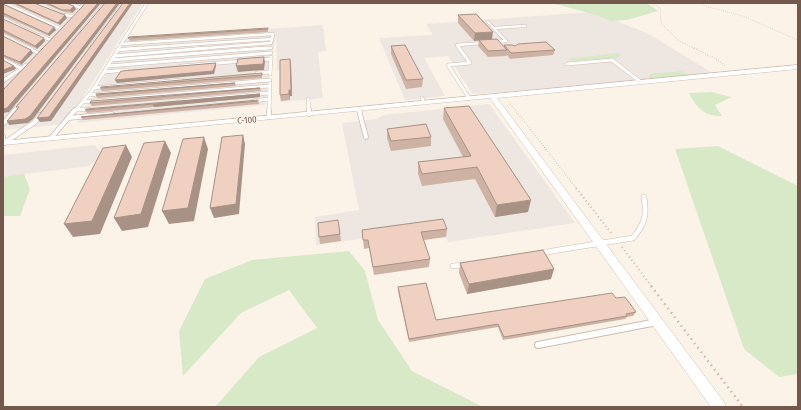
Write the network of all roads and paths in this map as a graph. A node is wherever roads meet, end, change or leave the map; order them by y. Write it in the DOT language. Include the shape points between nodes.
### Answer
graph roads {
  1 [pos="4,3"];
  2 [pos="36,3"];
  3 [pos="68,3"];
  4 [pos="85,3"];
  5 [pos="105,3"];
  6 [pos="123,3"];
  7 [pos="147,3"];
  8 [pos="651,3"];
  9 [pos="701,3"];
  10 [pos="81,8"];
  11 [pos="73,16"];
  12 [pos="3,18"];
  13 [pos="69,21"];
  14 [pos="488,22"];
  15 [pos="65,25"];
  16 [pos="524,26"];
  17 [pos="494,28"];
  18 [pos="61,29"];
  19 [pos="3,35"];
  20 [pos="272,39"];
  21 [pos="51,40"];
  22 [pos="798,40"];
  23 [pos="506,41"];
  24 [pos="485,42"];
  25 [pos="492,42"];
  26 [pos="47,44"];
  27 [pos="121,44"];
  28 [pos="271,44"];
  29 [pos="510,45"];
  30 [pos="91,47"];
  31 [pos="271,48"];
  32 [pos="43,49"];
  33 [pos="117,50"];
  34 [pos="64,51"];
  35 [pos="38,53"];
  36 [pos="271,53"];
  37 [pos="114,56"];
  38 [pos="3,59"];
  39 [pos="33,59"];
  40 [pos="270,59"];
  41 [pos="111,60"];
  42 [pos="255,60"];
  43 [pos="247,61"];
  44 [pos="28,64"];
  45 [pos="567,64"];
  46 [pos="108,66"];
  47 [pos="798,66"];
  48 [pos="175,67"];
  49 [pos="22,69"];
  50 [pos="135,70"];
  51 [pos="104,72"];
  52 [pos="270,72"];
  53 [pos="729,73"];
  54 [pos="255,74"];
  55 [pos="186,80"];
  56 [pos="270,80"];
  57 [pos="3,81"];
  58 [pos="642,83"];
  59 [pos="270,86"];
  60 [pos="94,88"];
  61 [pos="269,93"];
  62 [pos="89,95"];
  63 [pos="492,96"];
  64 [pos="505,96"];
  65 [pos="469,98"];
  66 [pos="269,99"];
  67 [pos="308,99"];
  68 [pos="23,100"];
  69 [pos="176,101"];
  70 [pos="83,102"];
  71 [pos="248,102"];
  72 [pos="91,109"];
  73 [pos="359,109"];
  74 [pos="44,110"];
  75 [pos="76,110"];
  76 [pos="115,114"];
  77 [pos="309,114"];
  78 [pos="269,117"];
  79 [pos="68,118"];
  80 [pos="3,124"];
  81 [pos="366,137"];
  82 [pos="52,138"];
  83 [pos="4,141"];
  84 [pos="644,197"];
  85 [pos="617,241"];
  86 [pos="600,244"];
  87 [pos="537,254"];
  88 [pos="468,264"];
  89 [pos="453,266"];
  90 [pos="657,322"];
  91 [pos="538,345"];
  92 [pos="719,407"];
  93 [pos="743,407"];
  1 -- 18 [label="lane"];
  2 -- 11 [label="lane" via="63,15"];
  3 -- 10 [label="lane"];
  4 -- 10 [label="lane"];
  5 -- 34 [label="lane"];
  6 -- 30 [label="lane"];
  7 -- 27 [label="lane"];
  8 -- 53 [label="path" via="660,8 661,23 679,41 716,59 729,70"];
  9 -- 22 [label="path" via="744,16"];
  10 -- 11 [label="lane"];
  11 -- 13 [label="lane"];
  12 -- 21 [label="lane"];
  14 -- 17 [label="lane"];
  15 -- 18 [label="lane"];
  16 -- 17 [label="lane"];
  17 -- 23 [label="lane"];
  18 -- 21 [label="lane"];
  19 -- 35 [label="lane"];
  20 -- 27 [label="lane" via="273,34"];
  20 -- 28 [label="lane"];
  20 -- 33 [label="lane"];
  21 -- 26 [label="lane"];
  23 -- 25 [label="lane"];
  23 -- 29 [label="lane"];
  24 -- 65 [label="lane" via="457,45 470,63 448,65"];
  27 -- 33 [label="lane"];
  28 -- 31 [label="lane"];
  28 -- 37 [label="lane"];
  31 -- 36 [label="lane"];
  31 -- 41 [label="lane"];
  32 -- 35 [label="lane"];
  33 -- 37 [label="lane"];
  35 -- 39 [label="lane"];
  36 -- 40 [label="lane"];
  36 -- 46 [label="lane"];
  37 -- 41 [label="lane"];
  38 -- 49 [label="lane"];
  40 -- 42 [label="lane"];
  40 -- 52 [label="lane"];
  41 -- 46 [label="lane"];
  43 -- 48 [label="lane"];
  44 -- 49 [label="lane"];
  45 -- 58 [label="lane" via="612,60"];
  46 -- 51 [label="lane"];
  47 -- 53 [label="street, С-100"];
  49 -- 57 [label="lane"];
  50 -- 51 [label="lane"];
  51 -- 60 [label="lane"];
  52 -- 54 [label="lane"];
  52 -- 56 [label="lane"];
  53 -- 58 [label="street, С-100"];
  55 -- 60 [label="lane"];
  56 -- 59 [label="lane"];
  56 -- 62 [label="lane"];
  58 -- 64 [label="street, С-100"];
  59 -- 61 [label="lane"];
  59 -- 70 [label="lane"];
  60 -- 62 [label="lane"];
  61 -- 66 [label="lane"];
  61 -- 69 [label="lane"];
  62 -- 70 [label="lane"];
  63 -- 64 [label="street, С-100"];
  63 -- 65 [label="street, С-100"];
  63 -- 86 [label="street"];
  64 -- 85 [label="path"];
  65 -- 73 [label="street, С-100" via="423,100"];
  66 -- 71 [label="lane"];
  66 -- 78 [label="lane"];
  67 -- 77 [label="lane"];
  68 -- 80 [label="lane"];
  70 -- 75 [label="lane"];
  72 -- 75 [label="lane"];
  73 -- 77 [label="street, С-100"];
  73 -- 81 [label="lane"];
  74 -- 83 [label="lane" via="35,122"];
  75 -- 79 [label="lane"];
  76 -- 79 [label="lane"];
  77 -- 78 [label="street, С-100"];
  78 -- 82 [label="street, С-100"];
  79 -- 82 [label="lane"];
  82 -- 83 [label="street, С-100"];
  84 -- 85 [label="lane" via="644,224 633,238"];
  85 -- 86 [label="lane"];
  85 -- 93 [label="path"];
  86 -- 87 [label="lane"];
  86 -- 90 [label="street"];
  88 -- 89 [label="lane"];
  90 -- 91 [label="lane"];
  90 -- 92 [label="street"];
}
